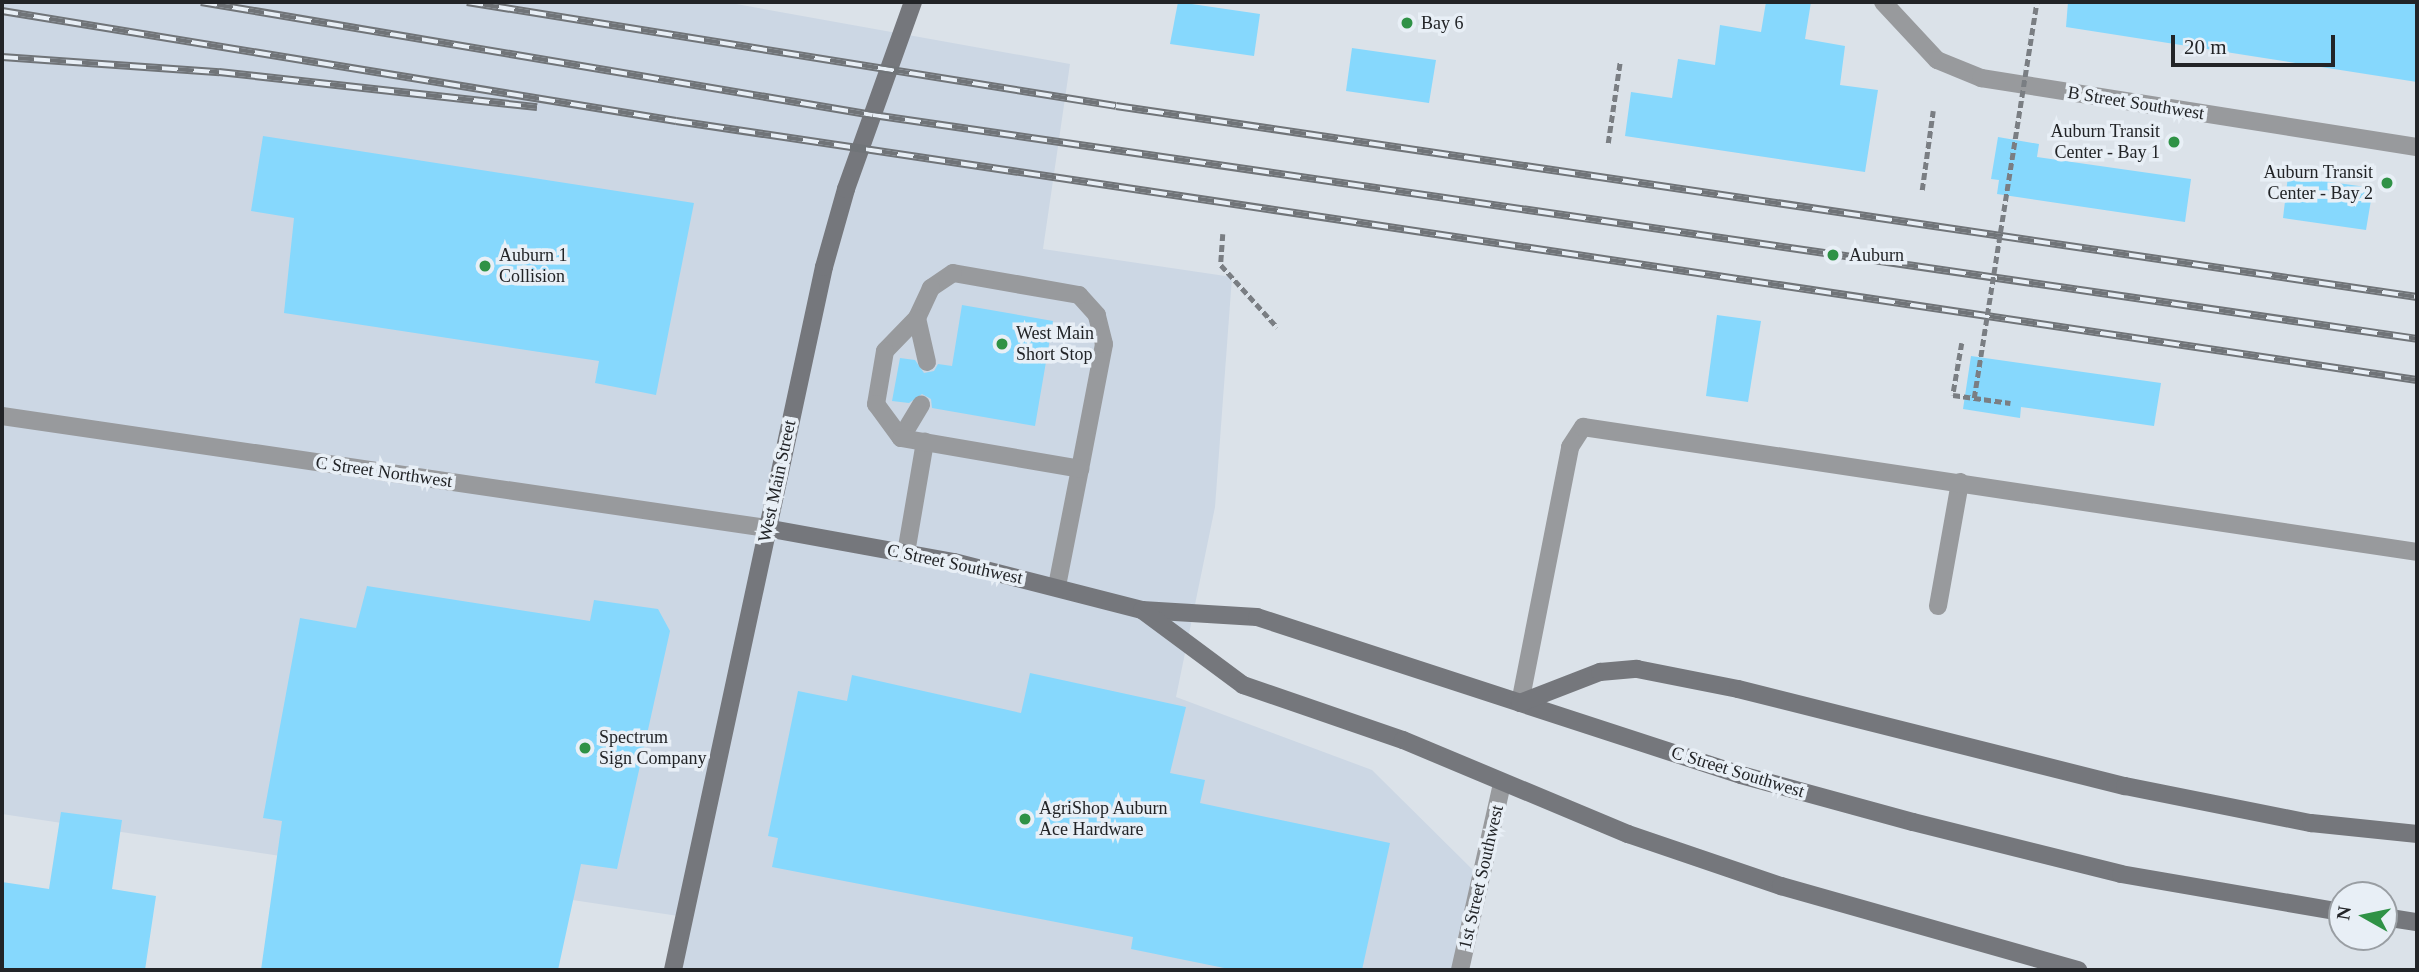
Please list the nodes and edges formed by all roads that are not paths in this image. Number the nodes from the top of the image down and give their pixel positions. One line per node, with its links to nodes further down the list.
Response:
1 (913, 2): 12 (main road, West Main Street)
2 (1883, 2): 3 (street, B Street Southwest)
3 (2417, 147)
4 (917, 317): 5 (street); 8 (street); 10 (street)
5 (927, 362)
6 (921, 405): 8 (street)
7 (2, 416): 12 (street, C Street Northwest)
8 (901, 438): 9 (street)
9 (925, 442): 10 (street); 14 (street)
10 (1080, 469): 15 (street)
11 (1960, 482): 13 (street); 16 (street); 18 (street)
12 (766, 528): 14 (main road, C Street Southwest); 24 (main road, West Main Street)
13 (2417, 552)
14 (906, 553): 15 (main road, C Street Southwest)
15 (1057, 586): 17 (main road, C Street Southwest)
16 (1938, 606)
17 (1142, 610): 18 (main road, C Street Southwest); 19 (main road, C Street Southwest)
18 (1520, 703): 20 (main road); 21 (main road, C Street Southwest)
19 (1502, 783): 25 (street, 1st Street Southwest); 26 (main road, C Street Southwest)
20 (2417, 834)
21 (2328, 910)
22 (2398, 919): 23 (main road)
23 (2417, 922)
24 (673, 970)
25 (1462, 970)
26 (2078, 970)

